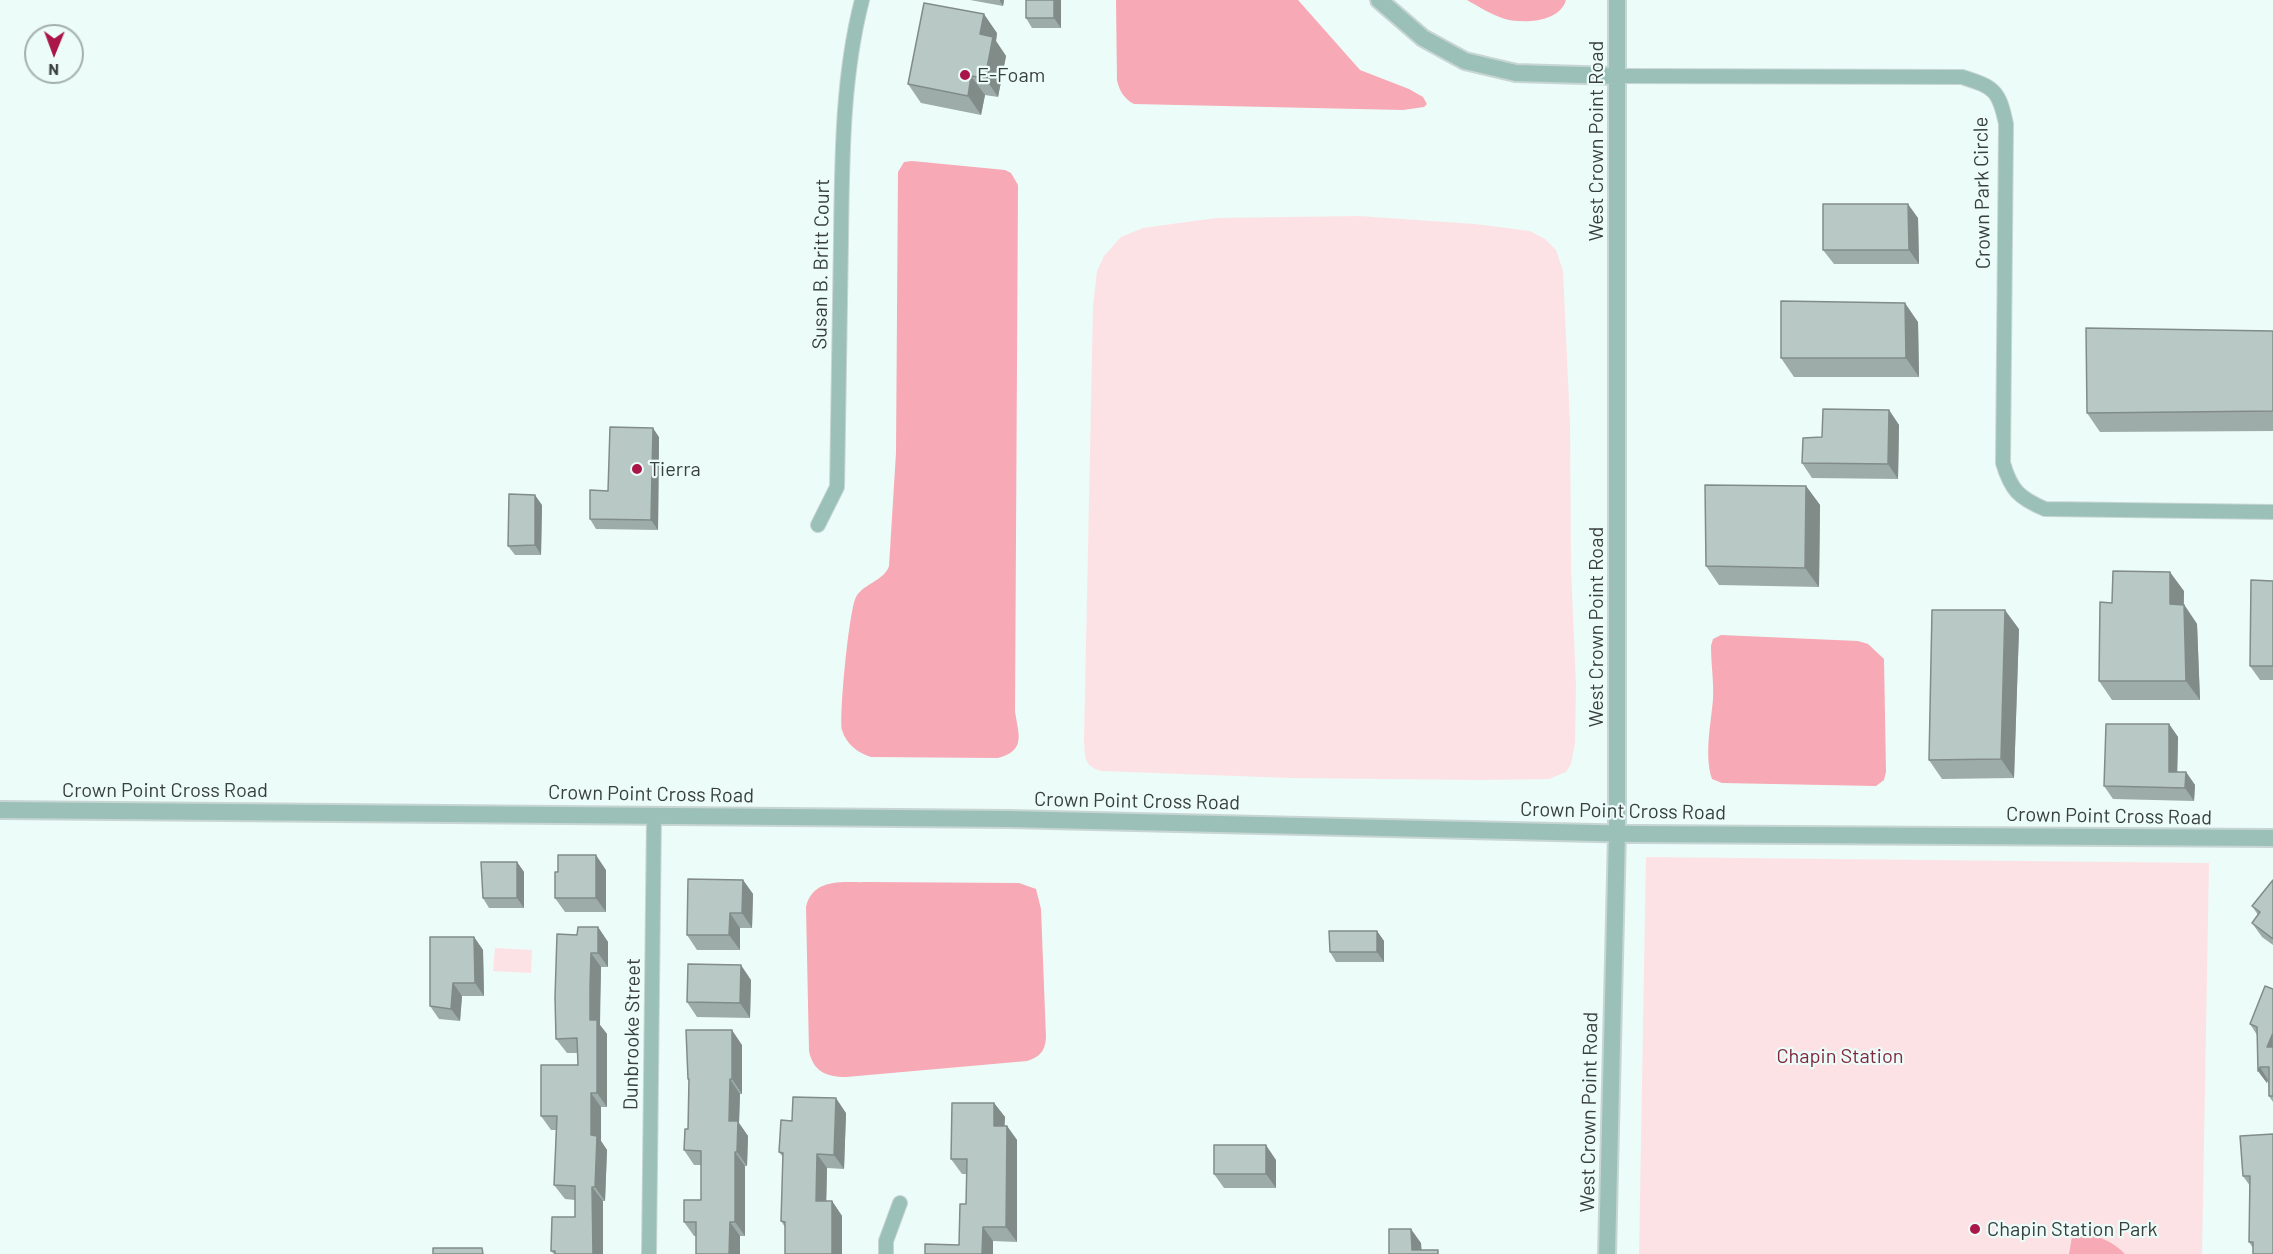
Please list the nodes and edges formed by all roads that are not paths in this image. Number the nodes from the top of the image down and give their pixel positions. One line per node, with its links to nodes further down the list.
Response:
1 (862, 0): 6 (street, Susan B. Britt Court)
2 (1379, 0): 4 (street, Crown Park Circle)
3 (1617, 0): 4 (street, West Crown Point Road)
4 (1617, 76): 5 (street, Crown Park Circle); 9 (street, West Crown Point Road)
5 (2273, 512)
6 (818, 525)
7 (0, 810): 8 (street, Crown Point Cross Road)
8 (654, 815): 9 (street, Crown Point Cross Road); 12 (street, Dunbrooke Street)
9 (1617, 833): 10 (street, Crown Point Cross Road); 14 (street, West Crown Point Road)
10 (2273, 838)
11 (900, 1203): 13 (street)
12 (648, 1254)
13 (886, 1254)
14 (1607, 1254)

